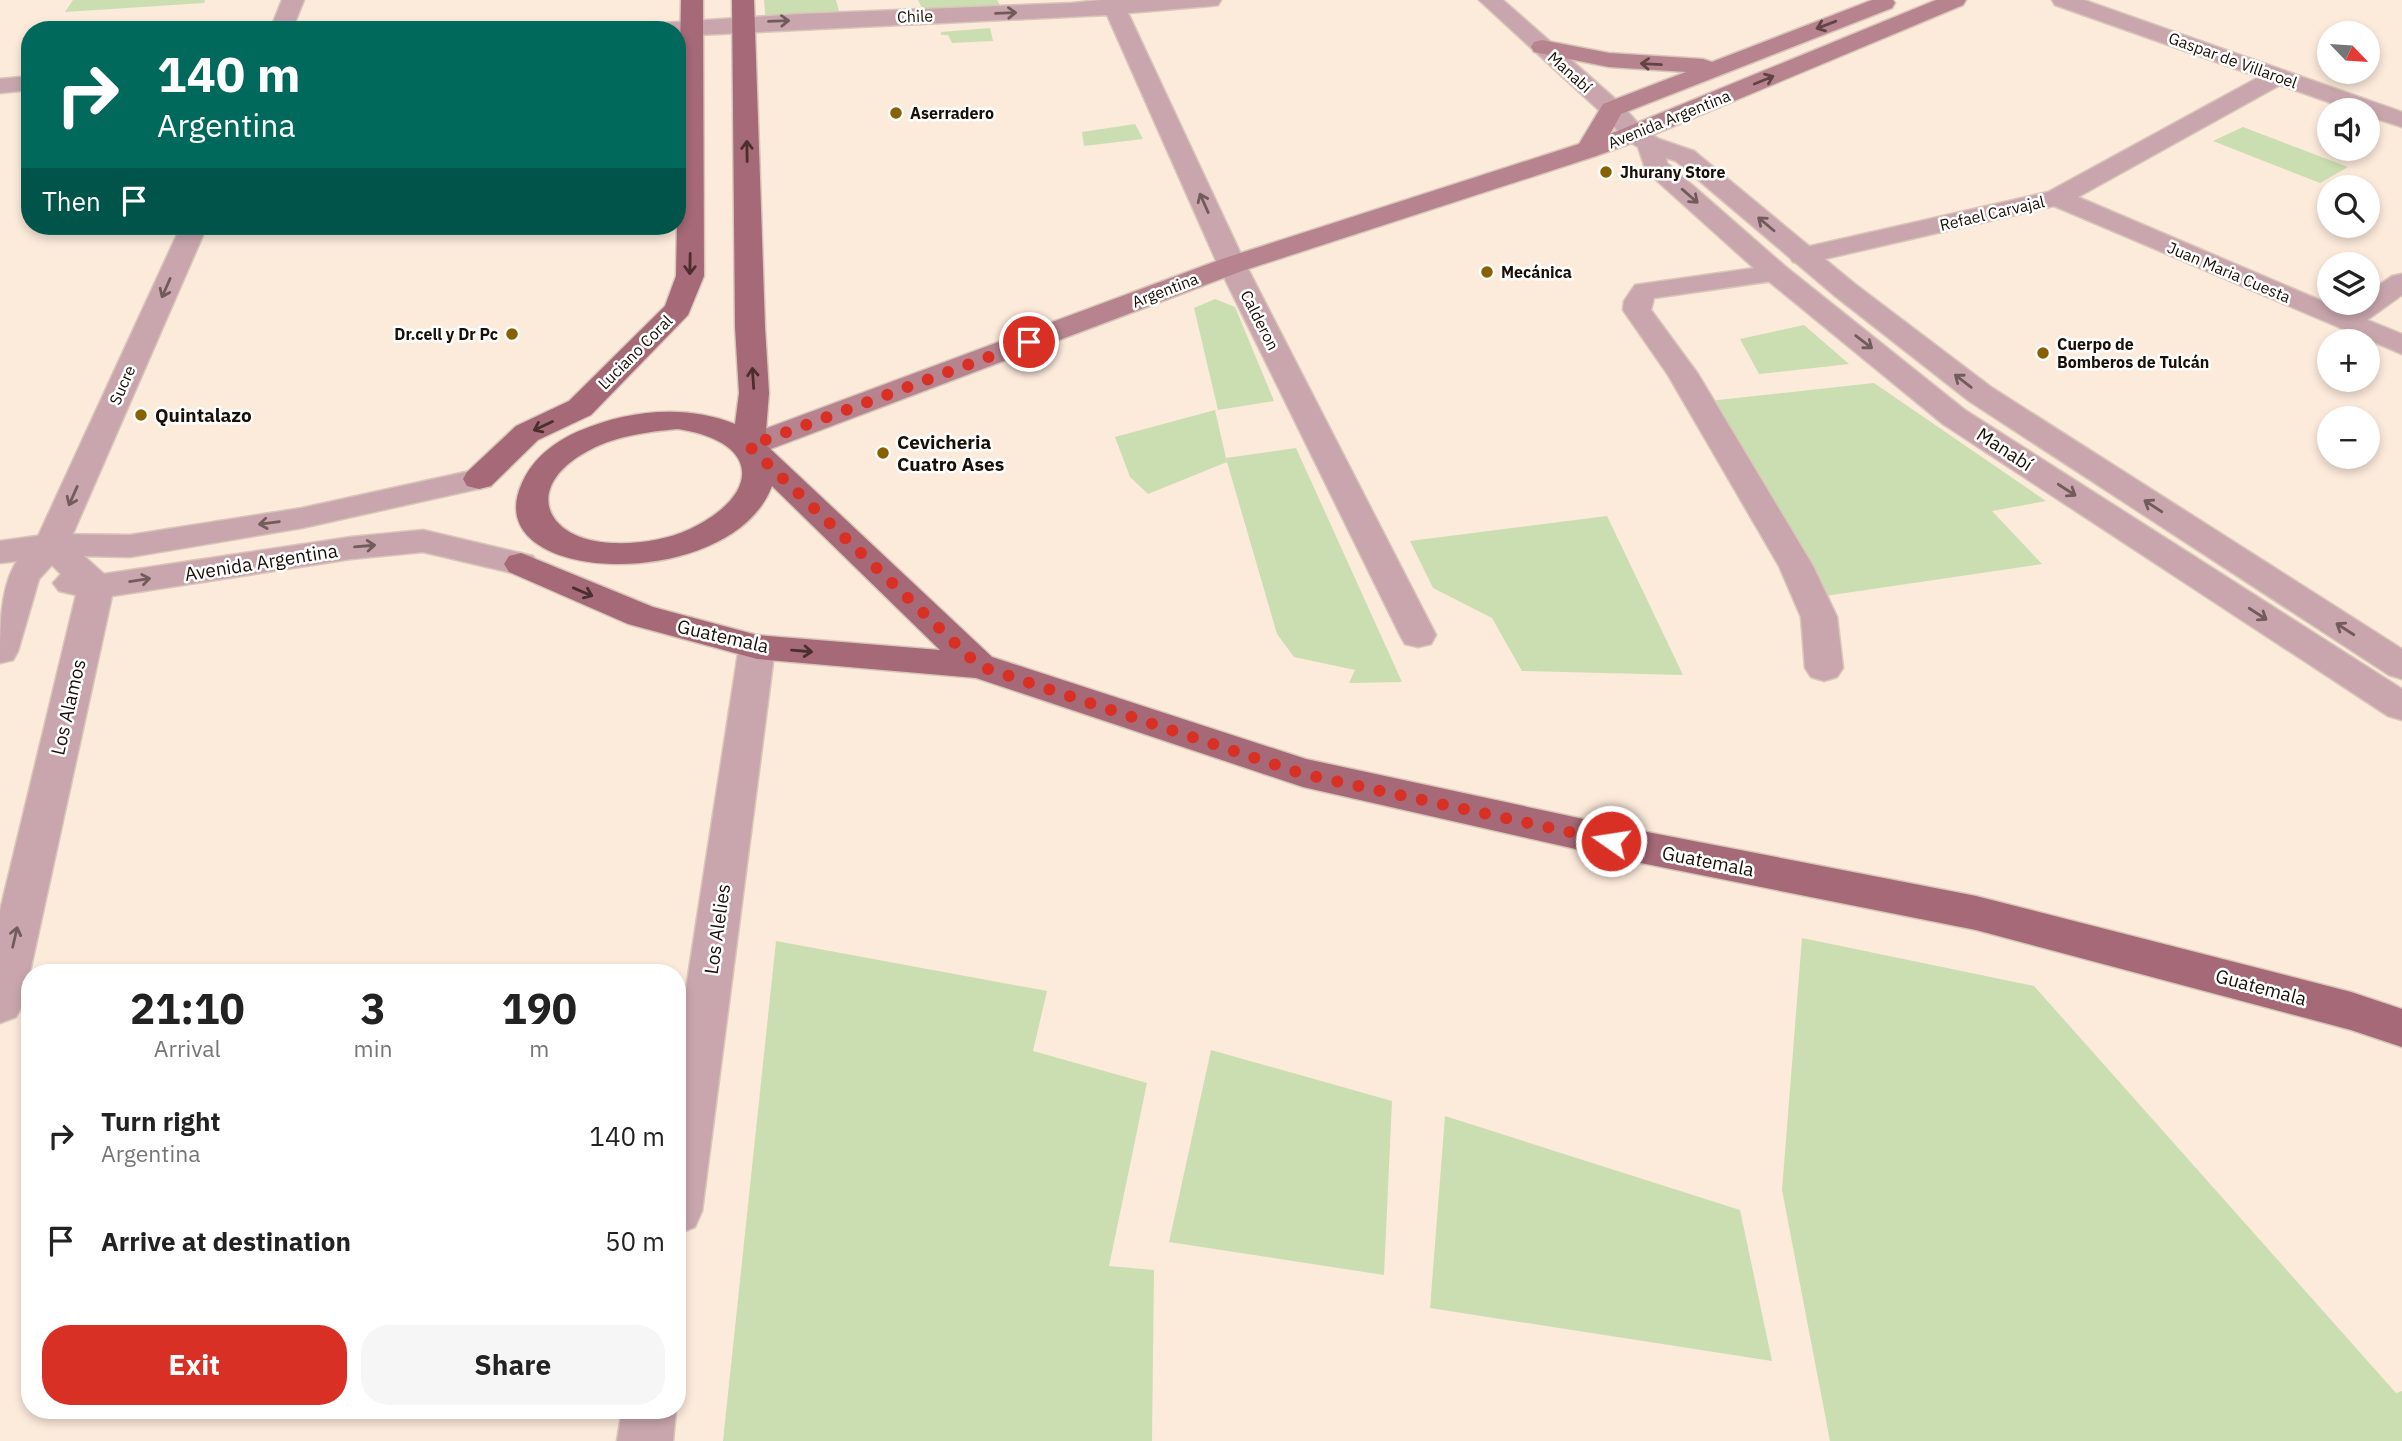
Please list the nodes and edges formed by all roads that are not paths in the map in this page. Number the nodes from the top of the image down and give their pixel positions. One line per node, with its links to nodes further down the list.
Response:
1 (293, 0): 10 (street)
2 (1210, 0): 7 (street, Chile)
3 (1490, 0): 11 (street, Manabí)
4 (1890, 0): 12 (main road, Avenida Argentina, one-way to 12)
5 (1955, 0): 18 (main road, Avenida Argentina, one-way to 5)
6 (2063, 0): 13 (street, Gaspar de Villaroel)
7 (1113, 5): 8 (street, Chile, one-way to 7); 23 (street, Calderon, one-way to 7)
8 (744, 11): 9 (street, Chile); 28 (main road, one-way to 8)
9 (692, 14): 29 (main road, Luciano Coral, one-way to 29)
10 (285, 21)
11 (1542, 47): 12 (main road, one-way to 11); 16 (street, Manabí)
12 (1719, 67): 16 (main road, Avenida Argentina)
13 (2278, 76): 17 (street, Gaspar de Villaroel); 20 (street, Refael Carvajal)
14 (21, 84): 15 (street)
15 (0, 86)
16 (1612, 109): 18 (street, Manabí); 19 (main road, Avenida Argentina)
17 (2402, 120)
18 (1642, 139): 19 (main road, Avenida Argentina); 22 (street, Manabí, one-way to 18); 24 (street, Manabí, one-way to 24)
19 (1587, 151): 23 (main road, Argentina)
20 (2057, 198): 22 (street, Refael Carvajal); 26 (street, Juan Maria Cuesta)
21 (190, 235): 30 (street, Sucre, one-way to 30)
22 (1803, 256): 38 (street, Manabí, one-way to 22)
23 (1232, 265): 28 (main road, Argentina); 34 (street, Calderon)
24 (1776, 273): 39 (street); 40 (street, Manabí, one-way to 40)
25 (2402, 282): 26 (street)
26 (2346, 321): 27 (street, Juan Maria Cuesta)
27 (2402, 345)
28 (749, 446): 28 (main road); 37 (main road, Guatemala)
29 (479, 479): 30 (street, Avenida Argentina, one-way to 30)
30 (51, 545): 32 (street); 33 (street)
31 (521, 564): 33 (street, Avenida Argentina, one-way to 31); 35 (main road, Guatemala, one-way to 35)
32 (7, 569): 33 (street, Avenida Argentina); 36 (street)
33 (96, 587): 41 (street, Los Alamos, one-way to 33)
34 (1418, 635)
35 (757, 647): 37 (main road, Guatemala, one-way to 37); 43 (street, Los Alelies)
36 (0, 651)
37 (979, 666): 42 (main road, Guatemala)
38 (2402, 666)
39 (1824, 668)
40 (2402, 707)
41 (0, 1004)
42 (2402, 1028)
43 (686, 1148)
44 (648, 1419): 45 (street)
45 (645, 1441)

